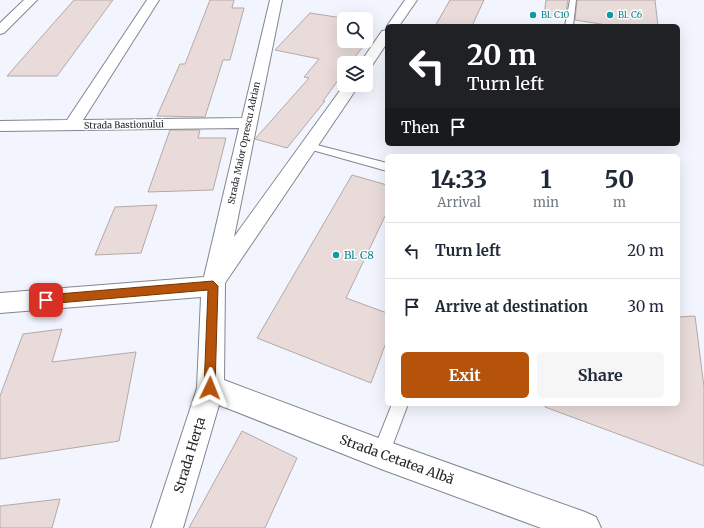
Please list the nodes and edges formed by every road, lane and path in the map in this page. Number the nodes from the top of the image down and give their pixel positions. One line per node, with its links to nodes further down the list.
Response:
1 (31, 0): 8 (street)
2 (153, 0): 13 (street)
3 (276, 0): 12 (street, Strada Maior Oprescu Adrian)
4 (411, 0): 6 (street)
5 (573, 0): 7 (lane)
6 (394, 24)
7 (569, 24)
8 (0, 30)
9 (385, 37): 10 (street)
10 (372, 56)
11 (347, 92): 15 (street)
12 (249, 123): 13 (street, Strada Bastionului); 17 (street, Strada Maior Oprescu Adrian)
13 (72, 125): 14 (street, Strada Bastionului)
14 (0, 126)
15 (309, 146): 16 (lane); 17 (street)
16 (385, 166)
17 (213, 286): 18 (street); 19 (street, Strada Herța)
18 (0, 303)
19 (210, 388): 21 (street, Strada Cetatea Albă); 22 (street, Strada Herța)
20 (399, 406): 21 (lane)
21 (381, 454): 23 (street, Strada Cetatea Albă)
22 (167, 528)
23 (585, 528)

